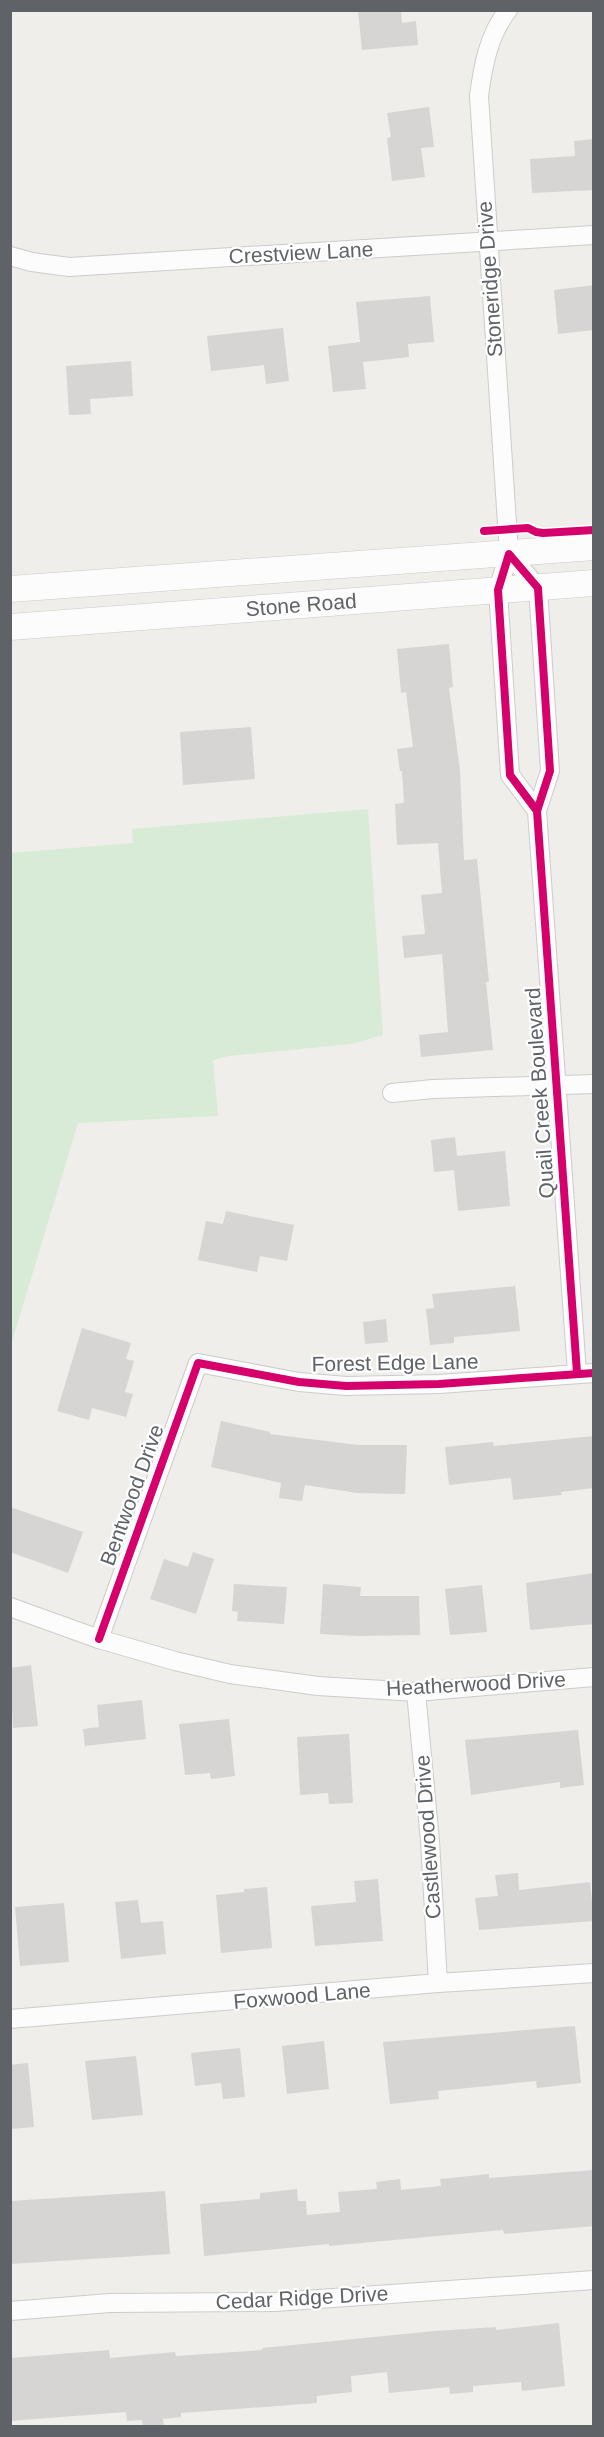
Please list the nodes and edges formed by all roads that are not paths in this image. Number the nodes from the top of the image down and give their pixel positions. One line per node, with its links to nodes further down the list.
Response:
1 (508, 10): 3 (street, Stoneridge Drive)
2 (594, 235): 3 (street, Crestview Lane)
3 (488, 242): 4 (street, Crestview Lane); 6 (street, Stoneridge Drive)
4 (10, 256)
5 (594, 548): 6 (main road, Stone Road)
6 (509, 554): 7 (main road, Stone Road); 9 (street); 11 (street)
7 (118, 581): 10 (main road, Stone Road); 12 (main road)
8 (594, 583): 9 (main road, Stone Road)
9 (538, 588): 11 (main road, Stone Road); 14 (street, Quail Creek Boulevard)
10 (10, 589)
11 (498, 590): 12 (main road, Stone Road); 14 (street)
12 (121, 619): 13 (main road, Stone Road)
13 (10, 627)
14 (537, 812): 16 (street, Quail Creek Boulevard)
15 (594, 1084): 16 (street)
16 (558, 1086): 17 (street); 19 (street, Quail Creek Boulevard)
17 (392, 1093)
18 (198, 1363): 19 (street, Forest Edge Lane); 21 (street, Bentwood Drive)
19 (585, 1373)
20 (10, 1607): 21 (street, Heatherwood Drive)
21 (99, 1640): 23 (street, Heatherwood Drive)
22 (594, 1677): 23 (street, Heatherwood Drive)
23 (416, 1692): 25 (street, Castlewood Drive)
24 (594, 1973): 25 (street, Foxwood Lane)
25 (438, 1983): 26 (street, Foxwood Lane)
26 (10, 2019)
27 (593, 2281): 28 (street, Cedar Ridge Drive)
28 (10, 2311)

